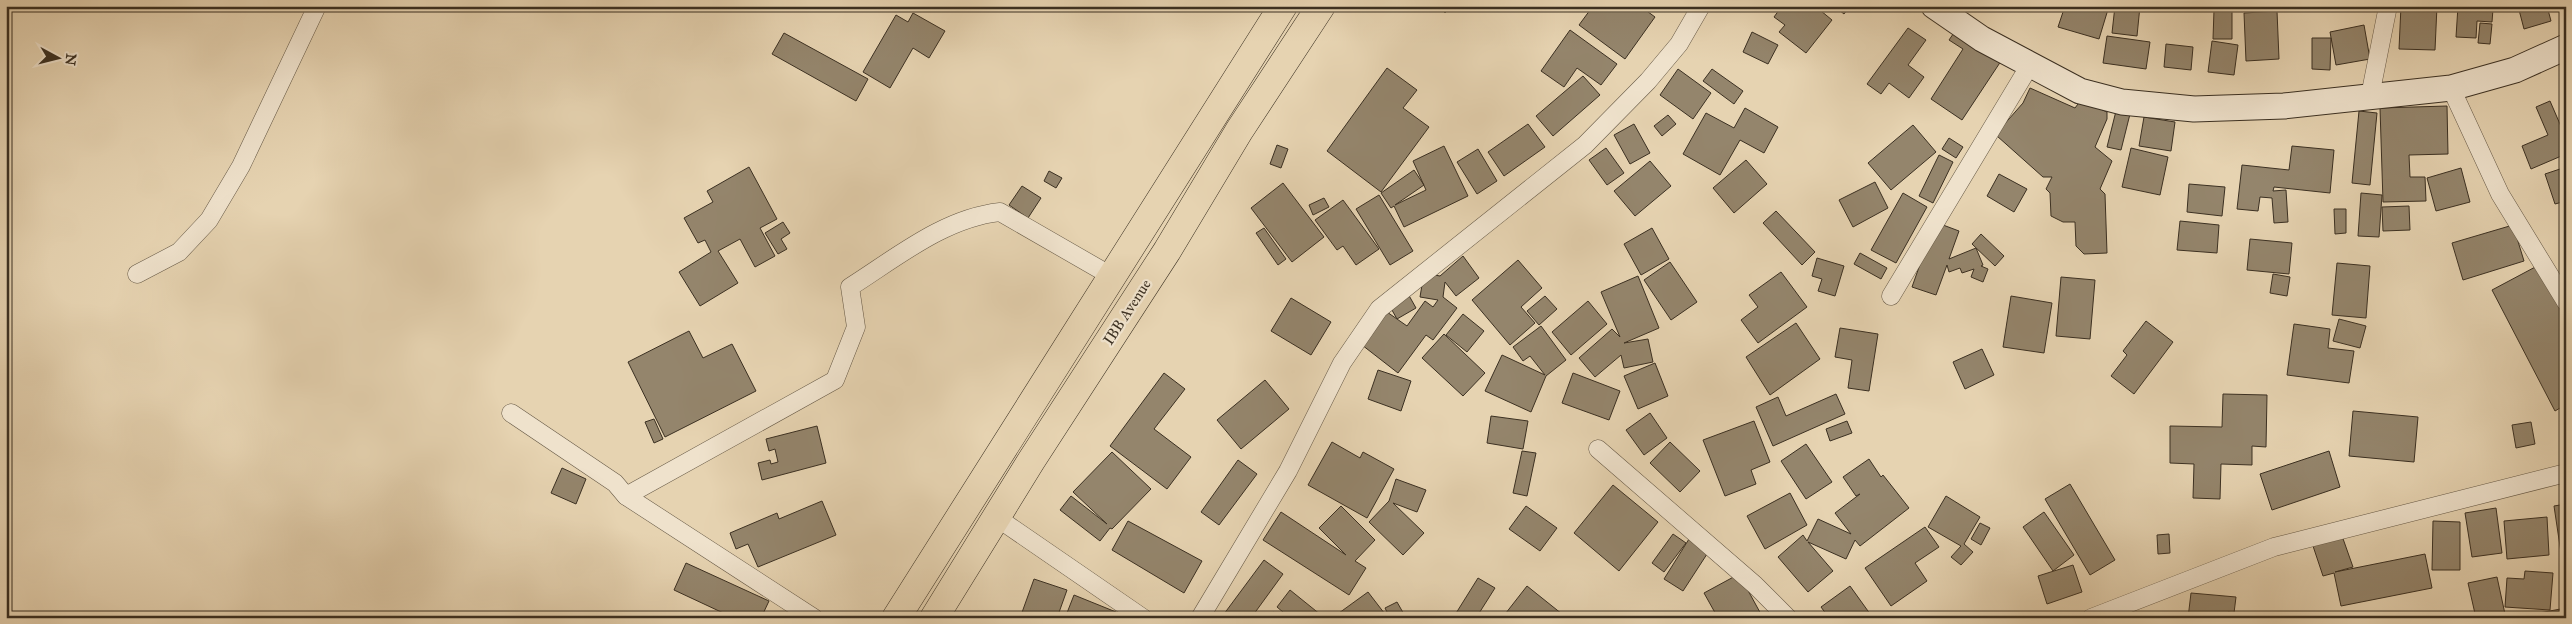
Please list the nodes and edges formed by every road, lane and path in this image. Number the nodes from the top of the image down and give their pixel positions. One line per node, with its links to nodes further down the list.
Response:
1 (317, 6): 11 (street)
2 (1283, 6): 12 (main road)
3 (1321, 6): 19 (main road, IBB Avenue)
4 (1701, 6): 24 (street)
5 (1934, 6): 8 (street)
6 (2388, 6): 10 (street)
7 (2566, 47): 9 (street)
8 (2030, 65): 10 (street); 13 (street)
9 (2451, 88): 10 (street); 14 (street)
10 (2370, 96)
11 (138, 274)
12 (1113, 277): 18 (street); 21 (main road)
13 (1892, 296)
14 (2566, 302)
15 (511, 414): 18 (street)
16 (1598, 449): 25 (street)
17 (2566, 473): 26 (street)
18 (626, 496): 20 (street)
19 (996, 518): 22 (main road, IBB Avenue); 23 (street)
20 (814, 618)
21 (896, 618)
22 (934, 618)
23 (1143, 618)
24 (1200, 618)
25 (1788, 618)
26 (2091, 618)

